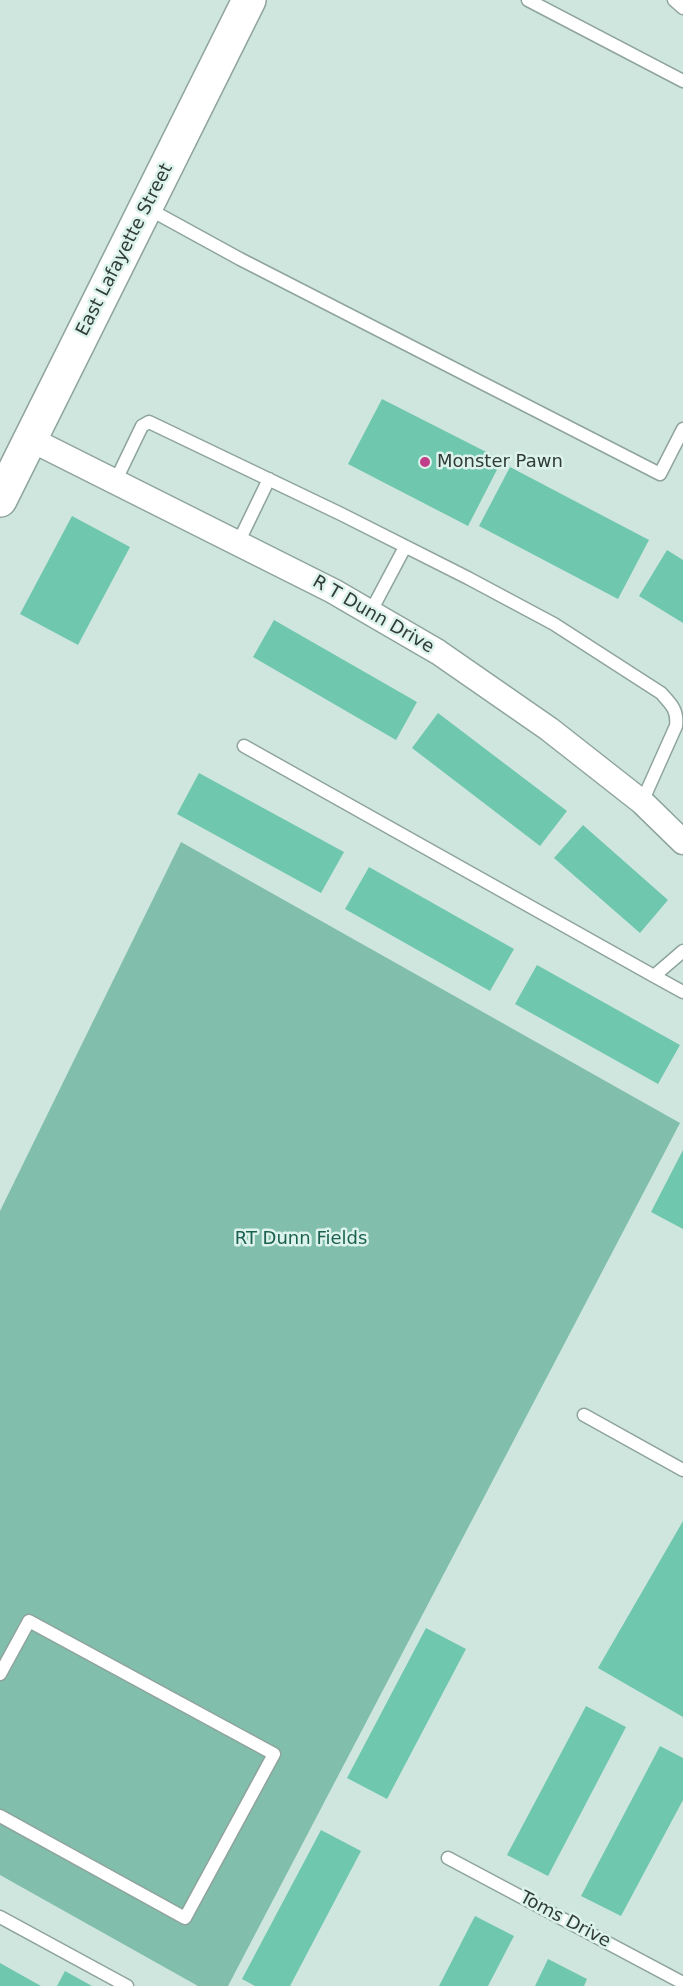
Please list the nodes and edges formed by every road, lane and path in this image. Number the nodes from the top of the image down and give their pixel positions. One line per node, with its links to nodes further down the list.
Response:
1 (249, 0): 6 (street, East Lafayette Street)
2 (528, 0): 5 (lane)
3 (674, 0): 4 (lane)
4 (683, 8)
5 (683, 81)
6 (146, 208): 7 (lane); 8 (street, East Lafayette Street)
7 (683, 429)
8 (30, 439): 10 (street, R T Dunn Drive); 11 (street, East Lafayette Street)
9 (269, 479): 10 (lane); 12 (lane); 13 (lane)
10 (115, 482): 12 (street, R T Dunn Drive)
11 (1, 494)
12 (238, 543): 14 (street, R T Dunn Drive)
13 (405, 547): 14 (lane); 16 (lane)
14 (370, 613): 16 (street, R T Dunn Drive)
15 (244, 746): 19 (lane)
16 (642, 802): 17 (street, R T Dunn Drive)
17 (683, 842)
18 (683, 951): 19 (lane)
19 (654, 976): 20 (lane)
20 (683, 992)
21 (584, 1415): 22 (lane)
22 (683, 1470)
23 (0, 1674): 24 (lane)
24 (0, 1816)
25 (448, 1858): 27 (lane, Toms Drive)
26 (0, 1917): 28 (lane)
27 (683, 1983)
28 (128, 1986)

